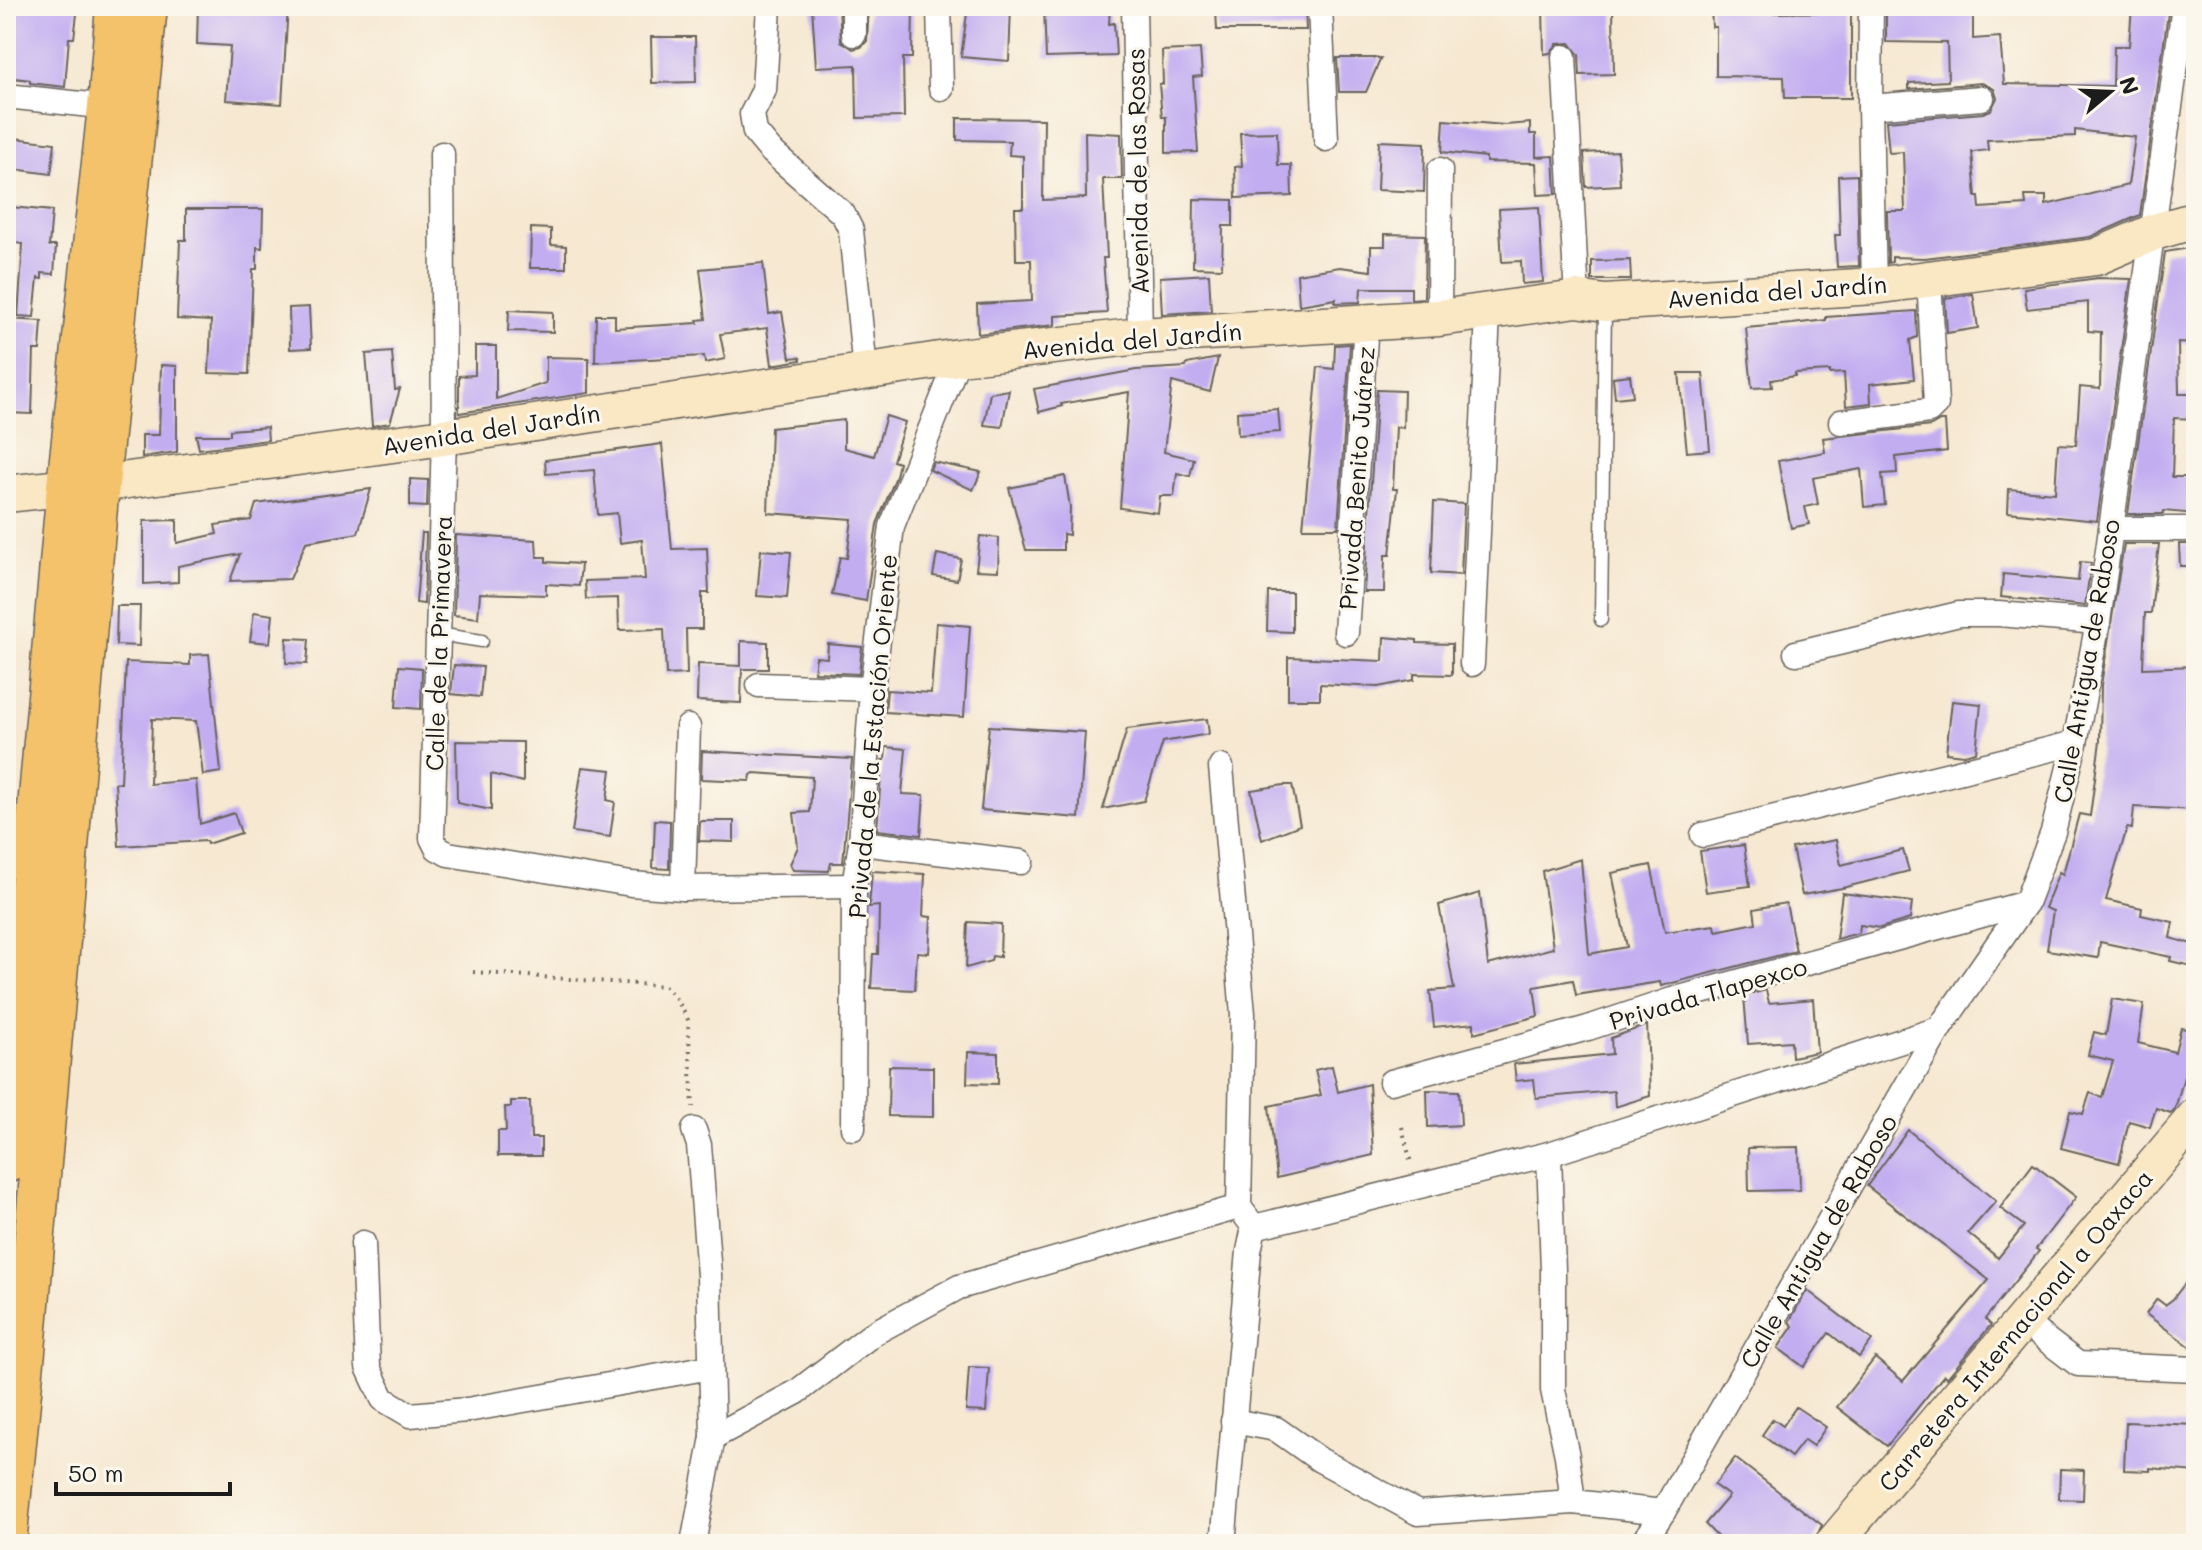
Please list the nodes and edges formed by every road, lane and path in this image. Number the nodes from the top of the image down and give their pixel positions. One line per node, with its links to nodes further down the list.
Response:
1 (116, 6): 16 (main road)
2 (147, 6): 16 (main road)
3 (769, 6): 30 (street)
4 (854, 6): 10 (street)
5 (939, 6): 12 (street)
6 (1134, 6): 28 (street, Avenida de las Rosas)
7 (1320, 6): 17 (street)
8 (1871, 6): 15 (street)
9 (2184, 6): 21 (street, Calle Antigua de Raboso)
10 (854, 34)
11 (1564, 57): 24 (street)
12 (941, 88)
13 (6, 96): 16 (street)
14 (1982, 98): 15 (street)
15 (1870, 107): 23 (street)
16 (122, 109): 33 (main road)
17 (1326, 139)
18 (442, 154): 32 (street, Calle de la Primavera)
19 (1440, 170): 26 (street)
20 (2196, 220): 21 (main road, Avenida del Jardín)
21 (2154, 232): 22 (main road, Avenida del Jardín); 35 (street, Calle Antigua de Raboso)
22 (1929, 279): 23 (main road, Avenida del Jardín); 31 (street)
23 (1874, 286): 24 (main road, Avenida del Jardín)
24 (1591, 301): 25 (main road, Avenida del Jardín); 37 (lane)
25 (1488, 313): 26 (main road, Avenida del Jardín); 43 (street)
26 (1439, 318): 27 (main road, Avenida del Jardín)
27 (1366, 322): 28 (main road, Avenida del Jardín); 39 (street, Privada Benito Juárez)
28 (1140, 336): 29 (main road, Avenida del Jardín)
29 (959, 357): 30 (main road, Avenida del Jardín); 45 (street, Privada de la Estación Oriente)
30 (865, 371): 32 (main road, Avenida del Jardín)
31 (1841, 422)
32 (444, 437): 33 (main road, Avenida del Jardín); 40 (street, Calle de la Primavera)
33 (83, 485): 34 (main road, Avenida del Jardín); 64 (main road); 70 (main road)
34 (6, 494)
35 (2111, 529): 36 (street); 38 (street, Calle Antigua de Raboso)
36 (2196, 529)
37 (1601, 620)
38 (2098, 622): 42 (street); 47 (street, Calle Antigua de Raboso)
39 (1346, 633)
40 (438, 634): 41 (lane); 53 (street, Calle de la Primavera)
41 (482, 641)
42 (1796, 653)
43 (1472, 664)
44 (759, 685): 45 (street)
45 (872, 689): 50 (street, Privada de la Estación Oriente)
46 (688, 727): 53 (street)
47 (2075, 743): 49 (street); 54 (street, Calle Antigua de Raboso)
48 (1221, 767): 66 (street)
49 (1703, 835)
50 (861, 843): 51 (street); 52 (street, Privada de la Estación Oriente)
51 (1021, 862)
52 (854, 886): 53 (street); 60 (street, Privada de la Estación Oriente)
53 (683, 888)
54 (2026, 903): 56 (street, Calle Antigua de Raboso); 57 (street, Privada Tlapexco)
55 (473, 972): 61 (path)
56 (1939, 1029): 63 (street); 77 (street, Calle Antigua de Raboso)
57 (1391, 1082)
58 (2196, 1116): 68 (main road, Carretera Internacional a Oaxaca)
59 (1402, 1127): 65 (path)
60 (853, 1128)
61 (694, 1130): 71 (street)
62 (2196, 1152): 68 (main road, Carretera Internacional a Oaxaca)
63 (1549, 1154): 65 (street); 76 (street)
64 (6, 1163)
65 (1417, 1185): 66 (street)
66 (1246, 1217): 73 (street); 74 (street)
67 (363, 1243): 71 (street)
68 (2082, 1268): 69 (main road, Carretera Internacional a Oaxaca)
69 (2031, 1327): 72 (street); 82 (main road, Carretera Internacional a Oaxaca); 83 (main road, Carretera Internacional a Oaxaca)
70 (16, 1349): 75 (main road)
71 (711, 1367): 74 (street)
72 (2196, 1369)
73 (1233, 1421): 76 (street); 80 (street)
74 (713, 1437): 79 (street)
75 (10, 1463): 78 (main road)
76 (1573, 1502): 77 (street)
77 (1663, 1512): 81 (street, Calle Antigua de Raboso)
78 (6, 1544)
79 (693, 1544)
80 (1223, 1544)
81 (1642, 1544)
82 (1833, 1544)
83 (1860, 1544)

